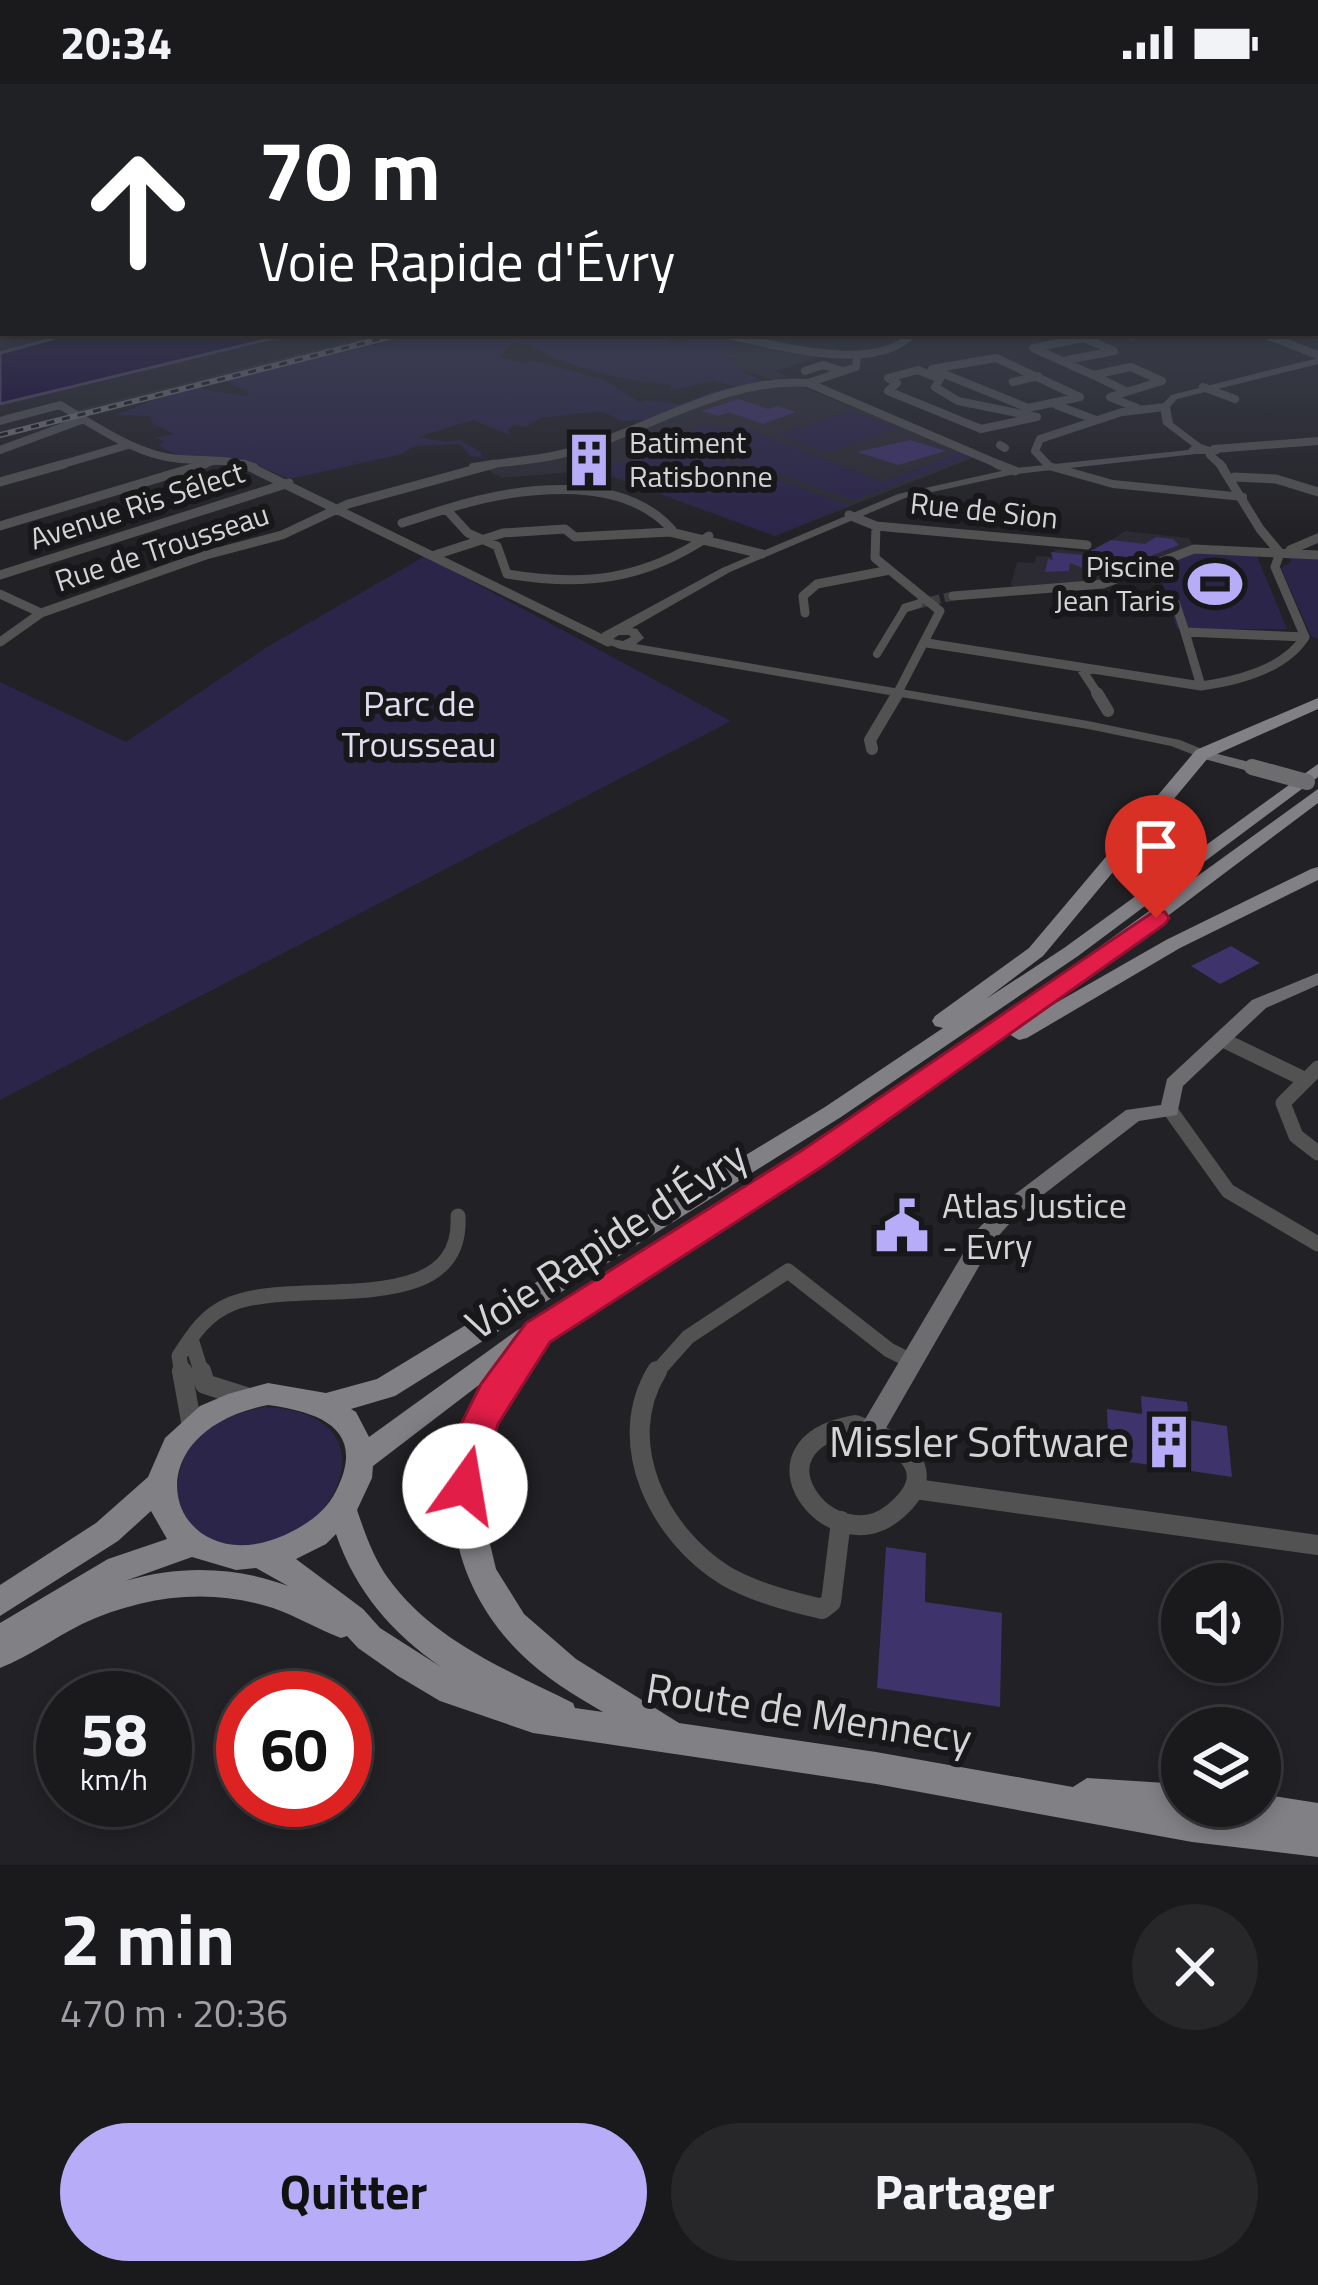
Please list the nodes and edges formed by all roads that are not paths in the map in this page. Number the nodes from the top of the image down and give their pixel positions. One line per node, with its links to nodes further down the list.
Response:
1 (840, 370): 10 (street)
2 (918, 370): 17 (street)
3 (918, 370): 20 (street)
4 (935, 370): 19 (street)
5 (1024, 370): 12 (street)
6 (1084, 370): 11 (street)
7 (1114, 370): 11 (street)
8 (1138, 370): 16 (street)
9 (1270, 370): 15 (street)
10 (843, 371): 14 (street)
11 (1093, 374): 16 (street)
12 (1038, 376): 13 (street); 19 (street)
13 (1013, 382)
14 (808, 383): 23 (street); 40 (street, Rue de Trousseau)
15 (1203, 387): 18 (street); 21 (street)
16 (1126, 391): 22 (street)
17 (952, 400): 20 (street); 20 (street)
18 (1235, 400)
19 (1056, 404): 25 (street)
20 (927, 407): 23 (street)
21 (1165, 407): 22 (street); 29 (street)
22 (1137, 408): 25 (street)
23 (893, 417): 34 (street)
24 (84, 419): 26 (street); 28 (street); 30 (street)
25 (1096, 420): 33 (street)
26 (0, 421)
27 (1318, 441): 31 (street)
28 (132, 444): 32 (street); 36 (street)
29 (1196, 449): 31 (street); 33 (street)
30 (0, 450)
31 (1212, 452): 35 (street)
32 (221, 459): 37 (street); 44 (street)
33 (1049, 466): 34 (street); 39 (street)
34 (1015, 471): 42 (street)
35 (1234, 477): 38 (street); 39 (street)
36 (0, 482)
37 (289, 483): 40 (street); 56 (street, Avenue Ris Sélect)
38 (1318, 492)
39 (1243, 497): 51 (street)
40 (343, 507): 53 (street); 63 (street, Rue de Trousseau)
41 (446, 509): 43 (street); 46 (street); 49 (street)
42 (849, 515): 45 (street, Rue de Sion); 52 (street)
43 (402, 523)
44 (0, 526)
45 (876, 526): 50 (street, Rue de Sion); 55 (street)
46 (673, 530): 47 (street); 49 (street)
47 (709, 536): 49 (street); 52 (street)
48 (1318, 538): 51 (street)
49 (485, 539): 53 (street)
50 (1087, 545)
51 (1283, 553): 54 (street); 58 (street); 67 (street)
52 (762, 554): 64 (street)
53 (435, 555): 66 (street)
54 (1318, 555)
55 (890, 570): 62 (street); 69 (street)
56 (0, 575)
57 (0, 594): 63 (street)
58 (953, 596)
59 (1175, 602): 65 (street)
60 (918, 604): 61 (street)
61 (905, 608): 70 (street)
62 (806, 613)
63 (41, 614): 68 (street, Rue de Trousseau)
64 (638, 630): 66 (street); 71 (street)
65 (1185, 632): 67 (street); 73 (street)
66 (615, 637): 71 (street)
67 (1305, 637): 73 (street)
68 (0, 642)
69 (927, 643): 72 (street); 74 (street)
70 (877, 654)
71 (709, 661): 74 (street)
72 (1080, 667): 73 (street); 76 (street)
73 (1201, 686)
74 (897, 694): 77 (street); 78 (street)
75 (1318, 703): 78 (main road)
76 (1108, 710)
77 (872, 749)
78 (1202, 754): 80 (main road, bridge); 88 (main road)
79 (1318, 769): 88 (main road)
80 (1318, 785)
81 (1318, 794): 86 (main road)
82 (1318, 872): 86 (main road)
83 (1318, 978): 84 (main road)
84 (1221, 1039): 85 (street); 87 (main road)
85 (1312, 1074): 89 (street)
86 (898, 1100): 92 (main road, Voie Rapide d'Évry)
87 (1170, 1110): 91 (street); 94 (main road)
88 (832, 1112): 96 (main road, Voie Rapide d'Évry)
89 (1318, 1154)
90 (458, 1216): 93 (street)
91 (1318, 1244)
92 (538, 1333): 99 (main road, Voie Rapide d'Évry); 112 (main road)
93 (191, 1339): 95 (street); 97 (street)
94 (913, 1362): 98 (main road); 103 (street)
95 (247, 1397): 96 (main road); 97 (main road)
96 (327, 1404): 99 (main road)
97 (191, 1427): 100 (main road)
98 (873, 1429): 101 (street); 103 (street)
99 (364, 1457): 102 (main road)
100 (160, 1484): 104 (main road); 107 (main road)
101 (915, 1489): 103 (street); 105 (street)
102 (342, 1510): 106 (main road); 111 (main road, Route de Mennecy)
103 (841, 1521)
104 (190, 1545): 106 (main road); 109 (main road)
105 (1318, 1545)
106 (262, 1556): 108 (main road, Route de Mennecy)
107 (0, 1602)
108 (368, 1638): 110 (main road); 111 (main road, Route de Mennecy)
109 (0, 1640)
110 (0, 1652)
111 (577, 1722): 112 (main road, Route de Mennecy)
112 (677, 1736): 113 (main road, Route de Mennecy)
113 (1028, 1793): 114 (main road, Route de Mennecy); 117 (main road, Route de Mennecy)
114 (1161, 1800)
115 (1281, 1814): 116 (main road)
116 (1318, 1820)
117 (1318, 1840)

